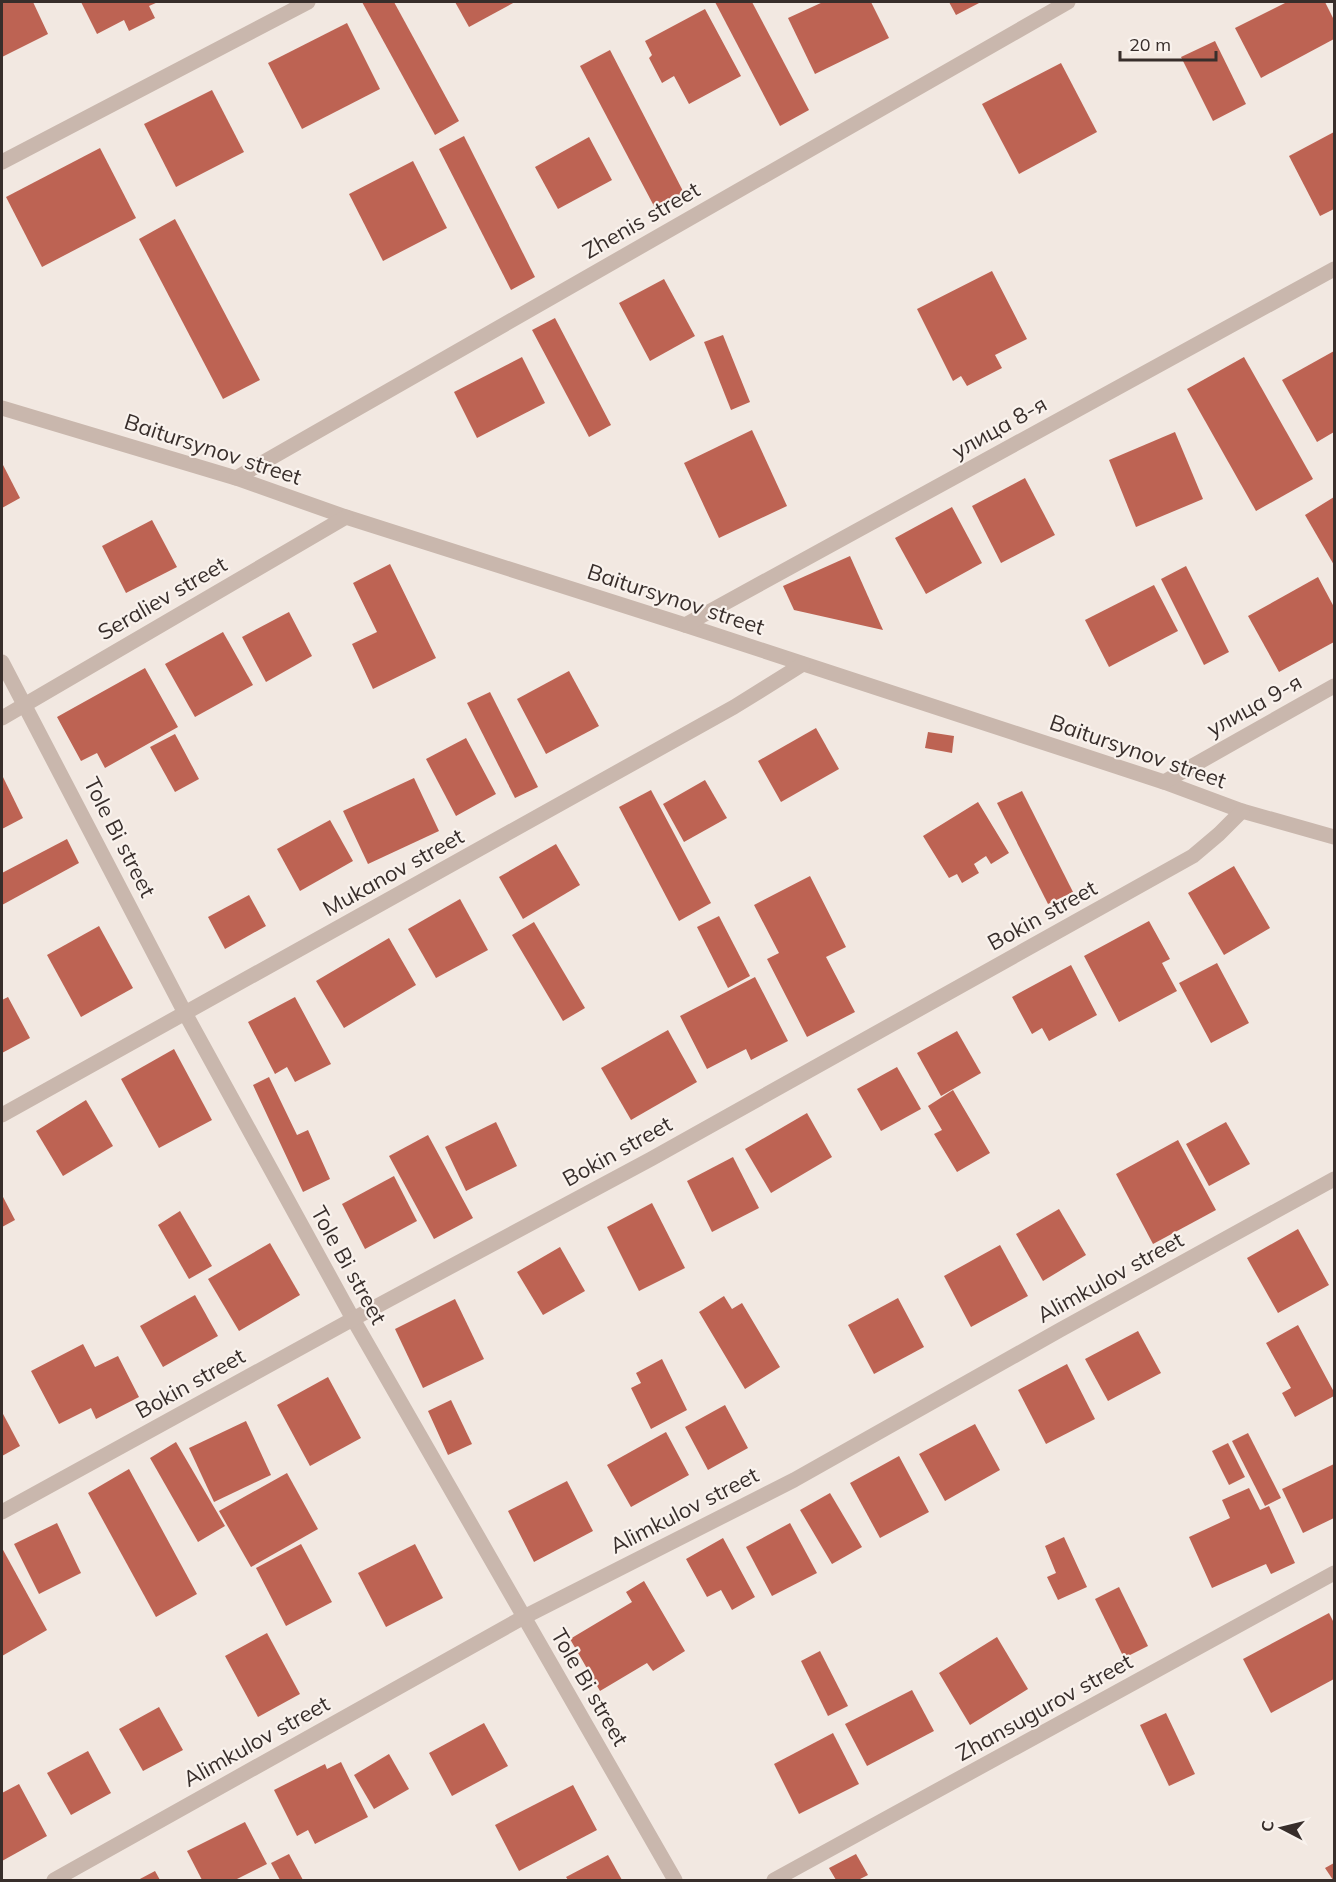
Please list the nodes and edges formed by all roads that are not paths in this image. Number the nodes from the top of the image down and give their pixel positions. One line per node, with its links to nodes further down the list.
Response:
1 (308, 2): 3 (street)
2 (1068, 2): 6 (street, Zhenis street)
3 (2, 162)
4 (1335, 270): 8 (street, улица 8-я)
5 (2, 408): 6 (street, Baitursynov street)
6 (236, 478): 7 (street, Baitursynov street)
7 (346, 517): 8 (street, Baitursynov street); 12 (street, Seraliev street)
8 (685, 625): 10 (street, Baitursynov street)
9 (2, 662): 12 (street, Tole Bi street)
10 (803, 664): 14 (street, Baitursynov street); 17 (street, Mukanov street)
11 (1335, 686): 14 (street, улица 9-я)
12 (25, 705): 13 (street, Seraliev street); 17 (street, Tole Bi street)
13 (2, 718)
14 (1164, 782): 15 (street, Baitursynov street)
15 (1242, 811): 16 (street, Baitursynov street); 20 (street, Bokin street)
16 (1335, 837)
17 (185, 1013): 18 (street, Mukanov street); 20 (street, Tole Bi street)
18 (2, 1115)
19 (1335, 1179): 23 (street, Alimkulov street)
20 (353, 1319): 21 (street, Bokin street); 23 (street, Tole Bi street)
21 (2, 1512)
22 (1335, 1573): 26 (street, Zhansugurov street)
23 (524, 1617): 24 (street, Alimkulov street); 25 (street, Tole Bi street)
24 (54, 1881)
25 (675, 1881)
26 (774, 1881)

